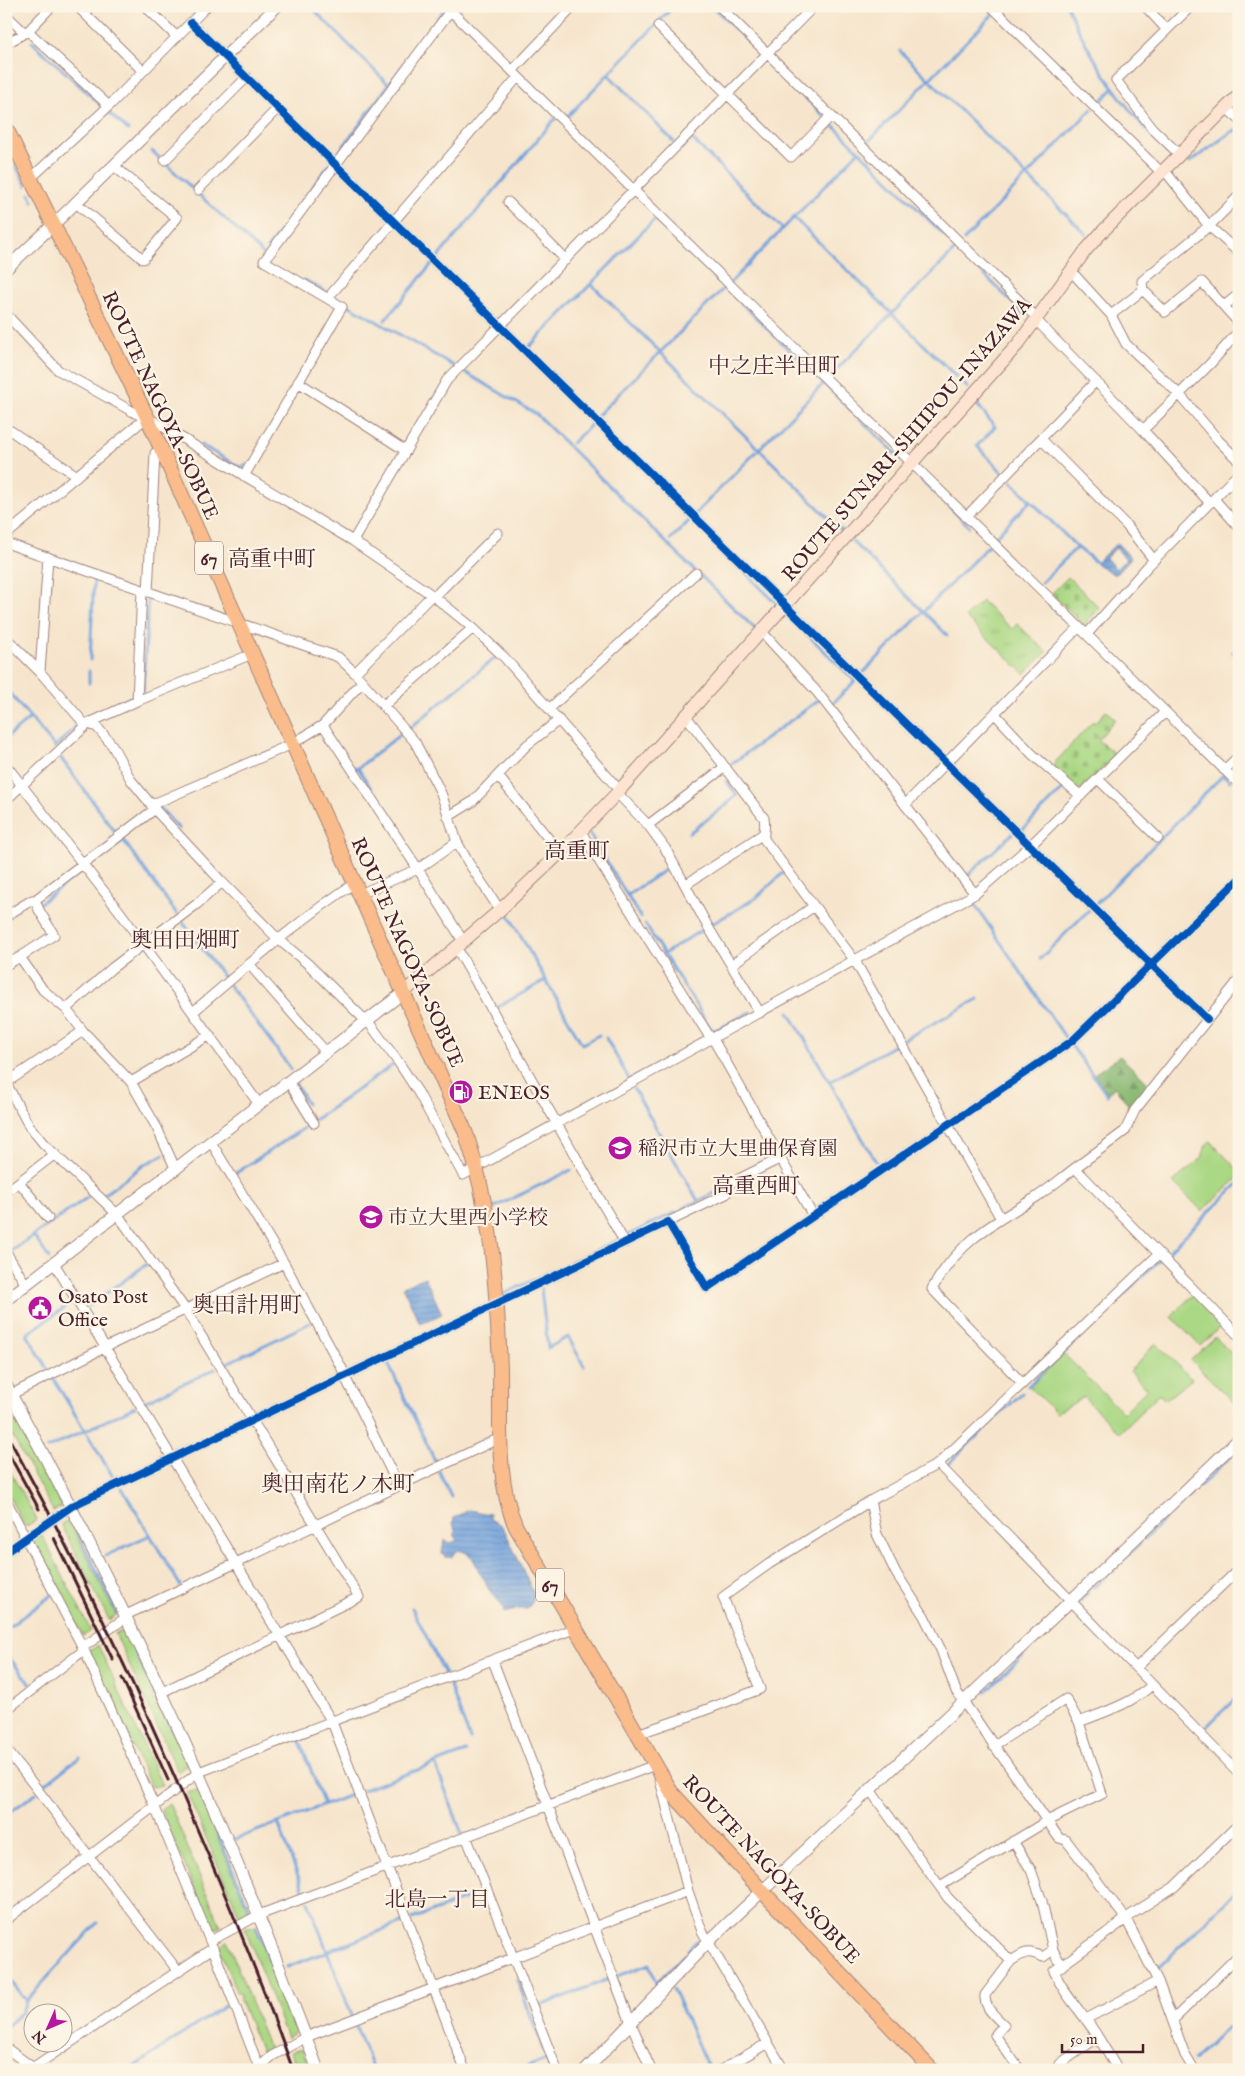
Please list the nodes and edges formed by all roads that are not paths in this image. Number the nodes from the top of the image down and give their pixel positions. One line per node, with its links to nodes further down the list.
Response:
1 (52, 6): 17 (street)
2 (77, 6): 22 (street)
3 (145, 6): 18 (street)
4 (206, 6): 14 (street)
5 (276, 6): 21 (street)
6 (574, 6): 23 (street)
7 (719, 6): 20 (street)
8 (814, 6): 20 (street)
9 (991, 6): 37 (street)
10 (1145, 6): 16 (street)
11 (1191, 6): 16 (street)
12 (450, 8): 23 (street); 35 (street)
13 (6, 15): 17 (street)
14 (191, 23): 18 (street); 21 (street)
15 (658, 26): 25 (street)
16 (1167, 30): 33 (street)
17 (26, 32): 19 (street); 27 (street)
18 (177, 37): 22 (street)
19 (6, 44)
20 (767, 54): 25 (street); 30 (street)
21 (226, 56): 24 (street); 36 (street)
22 (144, 71): 27 (street)
23 (515, 74): 40 (street); 44 (street)
24 (247, 78): 28 (street); 34 (street)
25 (727, 95): 30 (street); 40 (street)
26 (1239, 95): 29 (main road, ROUTE SUNARI-SHIIPOU-INAZAWA)
27 (109, 106): 38 (street)
28 (278, 108): 35 (street); 39 (street)
29 (1226, 108): 31 (street); 33 (main road, ROUTE SUNARI-SHIIPOU-INAZAWA)
30 (831, 116): 57 (street)
31 (1239, 119)
32 (6, 128): 38 (main road, ROUTE NAGOYA-SOBUE / 67)
33 (1180, 155): 37 (main road, ROUTE SUNARI-SHIIPOU-INAZAWA)
34 (165, 160)
35 (336, 165): 44 (street); 61 (street)
36 (114, 166): 43 (street); 43 (street)
37 (1163, 172): 46 (street); 50 (main road, ROUTE SUNARI-SHIIPOU-INAZAWA)
38 (31, 178): 45 (main road, ROUTE NAGOYA-SOBUE / 67)
39 (198, 190)
40 (634, 190): 48 (street); 71 (street)
41 (1239, 196): 46 (street)
42 (508, 202): 48 (street)
43 (76, 203): 45 (street)
44 (393, 222): 52 (street); 59 (street)
45 (53, 226): 49 (street); 64 (main road, ROUTE NAGOYA-SOBUE / 67)
46 (1209, 226): 47 (street); 51 (street)
47 (1239, 254)
48 (566, 260): 59 (street)
49 (6, 269)
50 (1071, 271): 56 (street); 57 (main road, ROUTE SUNARI-SHIIPOU-INAZAWA)
51 (1142, 290): 54 (street); 56 (street)
52 (332, 292)
53 (1239, 294): 54 (street)
54 (1224, 306): 58 (street)
55 (6, 314): 64 (street)
56 (1111, 315): 63 (street)
57 (1037, 319): 62 (street); 71 (main road, ROUTE SUNARI-SHIIPOU-INAZAWA)
58 (1239, 323)
59 (500, 326): 69 (street); 87 (street)
60 (1239, 331): 63 (street)
61 (298, 382): 69 (street); 74 (street)
62 (1096, 382): 65 (street); 67 (street)
63 (1180, 394): 65 (street); 70 (street)
64 (147, 417): 68 (main road, ROUTE NAGOYA-SOBUE / 67); 73 (street); 74 (street)
65 (1143, 430): 75 (street)
66 (11, 431): 73 (street)
67 (1041, 439): 76 (street); 83 (street)
68 (162, 450): 85 (street); 88 (main road, ROUTE NAGOYA-SOBUE / 67)
69 (406, 451): 80 (street)
70 (1239, 461)
71 (912, 464): 76 (street); 87 (main road, ROUTE SUNARI-SHIIPOU-INAZAWA)
72 (1239, 473): 75 (street)
73 (77, 476): 79 (street)
74 (244, 476): 80 (street)
75 (1212, 501): 77 (street); 83 (street)
76 (966, 517): 89 (street)
77 (1239, 527)
78 (498, 533): 86 (street)
79 (6, 535)
80 (353, 541): 86 (street)
81 (6, 543): 82 (street)
82 (48, 557): 85 (street); 95 (street)
83 (1154, 560): 92 (street)
84 (696, 573): 100 (street)
85 (145, 591): 88 (street); 98 (street)
86 (433, 596): 90 (street); 96 (street)
87 (784, 607): 91 (main road, ROUTE SUNARI-SHIIPOU-INAZAWA); 109 (street)
88 (237, 622): 94 (main road, ROUTE NAGOYA-SOBUE / 67); 96 (street)
89 (1079, 626): 92 (street); 102 (street)
90 (473, 628): 99 (street); 100 (street)
91 (762, 632): 103 (main road, ROUTE SUNARI-SHIIPOU-INAZAWA); 120 (street)
92 (1087, 634): 101 (street)
93 (6, 638): 95 (street)
94 (252, 654): 98 (street); 107 (main road, ROUTE NAGOYA-SOBUE / 67)
95 (40, 672): 105 (street)
96 (354, 673): 97 (street)
97 (362, 682): 99 (street); 106 (street)
98 (137, 701): 105 (street)
99 (383, 706): 122 (street)
100 (549, 709): 104 (street)
101 (1165, 712): 112 (street); 114 (street)
102 (995, 714): 109 (street); 118 (street)
103 (686, 716): 111 (street); 117 (main road, ROUTE SUNARI-SHIIPOU-INAZAWA)
104 (559, 720): 113 (street); 117 (street)
105 (89, 723): 115 (street); 121 (street)
106 (323, 725): 107 (street); 131 (street)
107 (292, 744): 121 (street); 135 (main road, ROUTE NAGOYA-SOBUE / 67)
108 (1239, 756): 112 (street)
109 (946, 764): 120 (street); 128 (street)
110 (6, 765): 115 (street)
111 (725, 767): 123 (street); 125 (street)
112 (1224, 770): 116 (street)
113 (498, 776): 122 (street); 129 (street)
114 (1098, 779): 118 (street); 126 (street)
115 (23, 784): 119 (street); 130 (street)
116 (1239, 784)
117 (618, 792): 123 (street); 124 (main road, ROUTE SUNARI-SHIIPOU-INAZAWA)
118 (1081, 796): 128 (street)
119 (6, 800)
120 (906, 805): 136 (street)
121 (153, 807): 130 (street); 133 (street)
122 (448, 817): 127 (street)
123 (648, 825): 134 (street)
124 (581, 832): 129 (main road, ROUTE SUNARI-SHIIPOU-INAZAWA); 159 (street)
125 (763, 834): 134 (street); 138 (street)
126 (1158, 838)
127 (457, 842): 131 (street); 139 (street)
128 (1030, 846): 136 (street); 147 (street)
129 (560, 853): 139 (main road, ROUTE SUNARI-SHIIPOU-INAZAWA)
130 (84, 863): 137 (street); 142 (street)
131 (418, 869): 135 (street); 143 (street)
132 (1239, 879): 147 (street)
133 (222, 882): 141 (street); 142 (street)
134 (685, 885): 148 (street)
135 (358, 889): 141 (street); 151 (main road, ROUTE NAGOYA-SOBUE / 67)
136 (975, 894): 145 (street)
137 (35, 900): 140 (street); 144 (street)
138 (814, 906): 145 (street); 148 (street)
139 (500, 910): 143 (main road, ROUTE SUNARI-SHIIPOU-INAZAWA)
140 (6, 916)
141 (278, 939): 146 (street); 156 (street)
142 (142, 943): 152 (street); 153 (street)
143 (460, 944): 151 (main road, ROUTE SUNARI-SHIIPOU-INAZAWA); 166 (street)
144 (20, 956): 149 (street); 152 (street)
145 (855, 961): 154 (street); 167 (street)
146 (249, 964): 153 (street); 160 (street)
147 (1150, 964): 155 (street); 167 (street)
148 (731, 965): 154 (street)
149 (6, 966)
150 (1239, 980): 155 (street)
151 (404, 992): 156 (street); 171 (main road, ROUTE NAGOYA-SOBUE / 67)
152 (66, 1009): 157 (street)
153 (193, 1012): 158 (street)
154 (760, 1013): 159 (street)
155 (1206, 1020): 172 (street)
156 (366, 1021): 160 (street); 171 (street)
157 (83, 1031): 162 (street); 163 (street)
158 (210, 1035): 162 (street); 164 (street)
159 (712, 1039): 166 (street); 170 (street)
160 (326, 1052): 161 (street)
161 (288, 1081): 164 (street); 165 (street)
162 (131, 1082): 173 (street)
163 (6, 1083): 169 (street)
164 (259, 1104): 168 (street)
165 (314, 1123)
166 (557, 1124): 171 (street); 181 (street)
167 (947, 1126): 177 (street); 178 (street)
168 (212, 1142): 173 (street); 185 (street)
169 (55, 1154): 174 (street); 176 (street)
170 (781, 1158): 177 (street); 180 (street)
171 (477, 1167): 188 (main road, ROUTE NAGOYA-SOBUE / 67)
172 (1075, 1168): 178 (street); 183 (street)
173 (176, 1170): 176 (street)
174 (19, 1182): 175 (street); 179 (street)
175 (6, 1192)
176 (118, 1215): 184 (street); 189 (street)
177 (813, 1216): 180 (street)
178 (1000, 1217): 193 (street)
179 (48, 1218)
180 (668, 1222): 181 (street)
181 (626, 1243): 188 (street)
182 (6, 1252): 186 (street)
183 (1159, 1254): 190 (street); 193 (street)
184 (54, 1263): 186 (street); 191 (street)
185 (284, 1263): 189 (street); 192 (street)
186 (26, 1285): 187 (street)
187 (6, 1300)
188 (498, 1304): 192 (street); 196 (main road, ROUTE NAGOYA-SOBUE / 67)
189 (185, 1309): 191 (street); 195 (street)
190 (1239, 1336)
191 (106, 1347): 194 (street); 198 (street)
192 (345, 1376): 195 (street); 200 (street)
193 (1022, 1383): 199 (street)
194 (8, 1392): 203 (street)
195 (253, 1420): 198 (street); 204 (street)
196 (502, 1437): 200 (street); 211 (main road, ROUTE NAGOYA-SOBUE / 67)
197 (1239, 1438): 209 (street)
198 (173, 1458): 203 (street); 207 (street)
199 (938, 1464): 202 (street); 209 (street)
200 (398, 1485): 204 (street)
201 (6, 1500): 205 (street)
202 (870, 1501): 218 (street); 222 (street)
203 (72, 1506): 205 (street); 210 (street)
204 (316, 1525): 207 (street); 212 (street)
205 (26, 1537): 206 (street); 213 (street)
206 (6, 1552)
207 (236, 1562): 210 (street); 212 (street)
208 (1239, 1569): 215 (street)
209 (1070, 1600): 215 (street); 218 (street)
210 (126, 1616): 213 (street); 217 (street)
211 (576, 1628): 214 (street); 222 (main road, ROUTE NAGOYA-SOBUE / 67)
212 (280, 1636): 217 (street); 220 (street)
213 (84, 1648): 219 (street); 229 (street)
214 (493, 1661): 220 (street); 230 (street)
215 (1136, 1668): 216 (street)
216 (1152, 1685): 221 (street); 227 (street)
217 (162, 1692): 226 (street)
218 (963, 1702): 223 (street); 228 (street)
219 (6, 1710)
220 (332, 1722): 226 (street); 236 (street)
221 (1079, 1722): 223 (street); 231 (street)
222 (637, 1734): 225 (main road, ROUTE NAGOYA-SOBUE / 67)
223 (994, 1746): 231 (street)
224 (6, 1749): 235 (street)
225 (656, 1766): 230 (street); 238 (street); 239 (main road, ROUTE NAGOYA-SOBUE / 67)
226 (199, 1772): 229 (street); 240 (street)
227 (1239, 1774)
228 (870, 1790): 237 (street); 239 (street)
229 (154, 1805): 235 (street); 245 (street)
230 (548, 1805): 233 (street); 243 (street)
231 (1047, 1821): 234 (street); 241 (street)
232 (1239, 1824): 241 (street)
233 (466, 1836): 236 (street); 248 (street)
234 (1013, 1841): 237 (street); 246 (street)
235 (89, 1855): 242 (street); 251 (street)
236 (388, 1866): 240 (street); 253 (street)
237 (940, 1886): 249 (street)
238 (688, 1890): 243 (street); 244 (street)
239 (763, 1892): 244 (street); 271 (main road, ROUTE NAGOYA-SOBUE / 67)
240 (260, 1915): 245 (street); 257 (street)
241 (1126, 1919): 250 (street); 252 (street)
242 (6, 1920)
243 (594, 1926): 248 (street); 256 (street)
244 (707, 1943): 256 (street); 259 (street)
245 (212, 1945): 251 (street); 263 (street)
246 (1053, 1950): 249 (street); 250 (street)
247 (1239, 1955): 255 (street)
248 (513, 1957): 253 (street); 266 (street)
249 (1011, 1961): 272 (street)
250 (1062, 1966): 254 (street)
251 (178, 1971): 262 (street)
252 (1158, 1981): 254 (street); 255 (street)
253 (434, 1988): 257 (street); 265 (street)
254 (1086, 2019): 258 (street)
255 (1173, 2020): 274 (street)
256 (631, 2023): 267 (street); 268 (street)
257 (306, 2037): 263 (street); 264 (street)
258 (1098, 2037): 261 (street); 273 (street)
259 (768, 2043): 269 (street); 270 (street)
260 (6, 2048): 262 (street)
261 (1060, 2068)
262 (32, 2069)
263 (258, 2069)
264 (318, 2070)
265 (466, 2070)
266 (557, 2070)
267 (586, 2070)
268 (651, 2070)
269 (722, 2070)
270 (784, 2070)
271 (932, 2070)
272 (1020, 2070)
273 (1118, 2070)
274 (1194, 2070)

